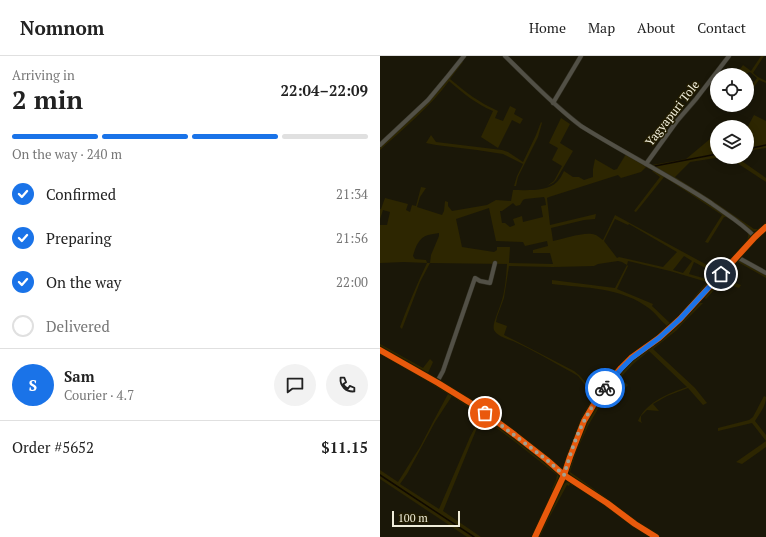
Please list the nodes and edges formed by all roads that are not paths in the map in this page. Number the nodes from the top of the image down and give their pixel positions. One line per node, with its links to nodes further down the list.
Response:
1 (464, 56): 6 (street)
2 (505, 56): 5 (street)
3 (581, 56): 5 (street)
4 (729, 56): 7 (street, Yagyapuri Tole)
5 (553, 103): 7 (street)
6 (380, 145)
7 (646, 164): 9 (street)
8 (766, 227): 9 (street)
9 (755, 237): 10 (street)
10 (737, 257): 12 (street); 15 (street)
11 (495, 263): 14 (street)
12 (766, 273)
13 (380, 350): 14 (street)
14 (436, 382): 15 (street)
15 (564, 475): 16 (street); 17 (street)
16 (535, 537)
17 (656, 537)

